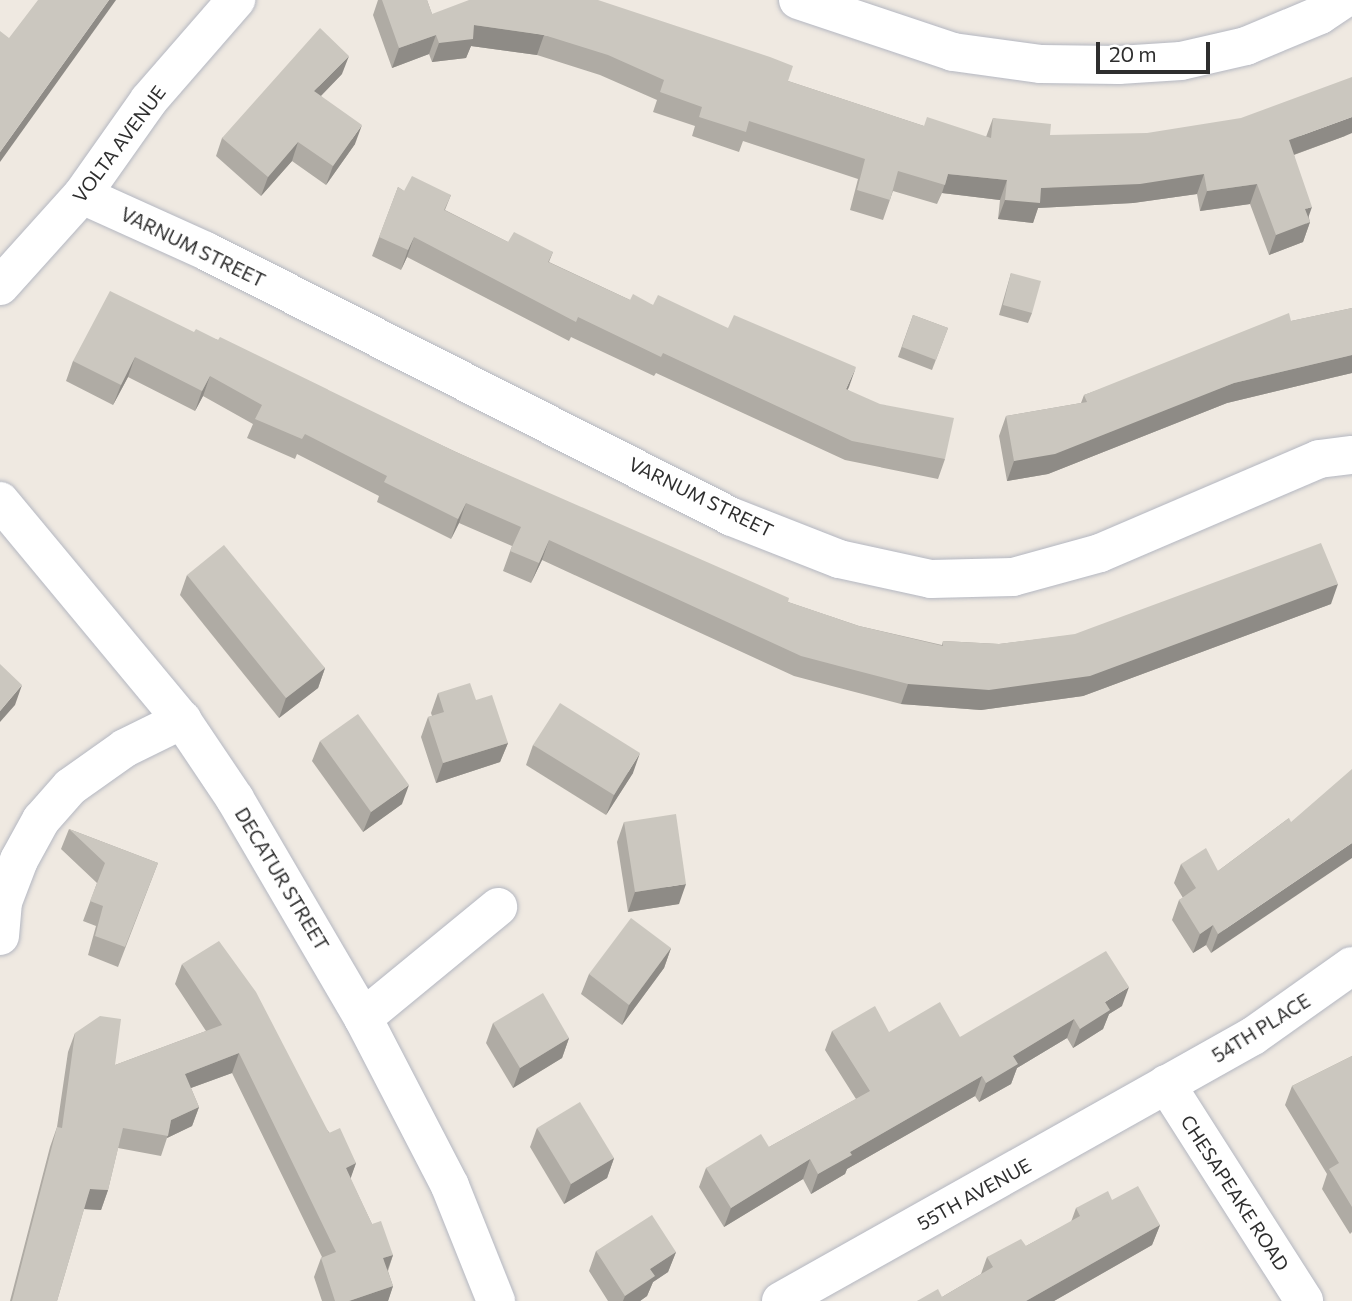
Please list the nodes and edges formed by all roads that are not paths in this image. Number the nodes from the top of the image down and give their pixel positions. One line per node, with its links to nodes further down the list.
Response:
1 (236, 0): 4 (street, VOLTA AVENUE)
2 (798, 0): 3 (street)
3 (1342, 0)
4 (82, 195): 5 (street, VOLTA AVENUE); 6 (street, VARNUM STREET)
5 (0, 286)
6 (1352, 455)
7 (0, 500): 8 (street, DECATUR STREET)
8 (182, 720): 10 (street); 12 (street, DECATUR STREET)
9 (498, 907): 12 (street)
10 (0, 936)
11 (1352, 966): 13 (street, 54TH PLACE)
12 (363, 1018): 14 (street, DECATUR STREET)
13 (1166, 1084): 15 (street, 55TH AVENUE); 16 (street, CHESAPEAKE ROAD)
14 (496, 1301)
15 (781, 1301)
16 (1304, 1301)

